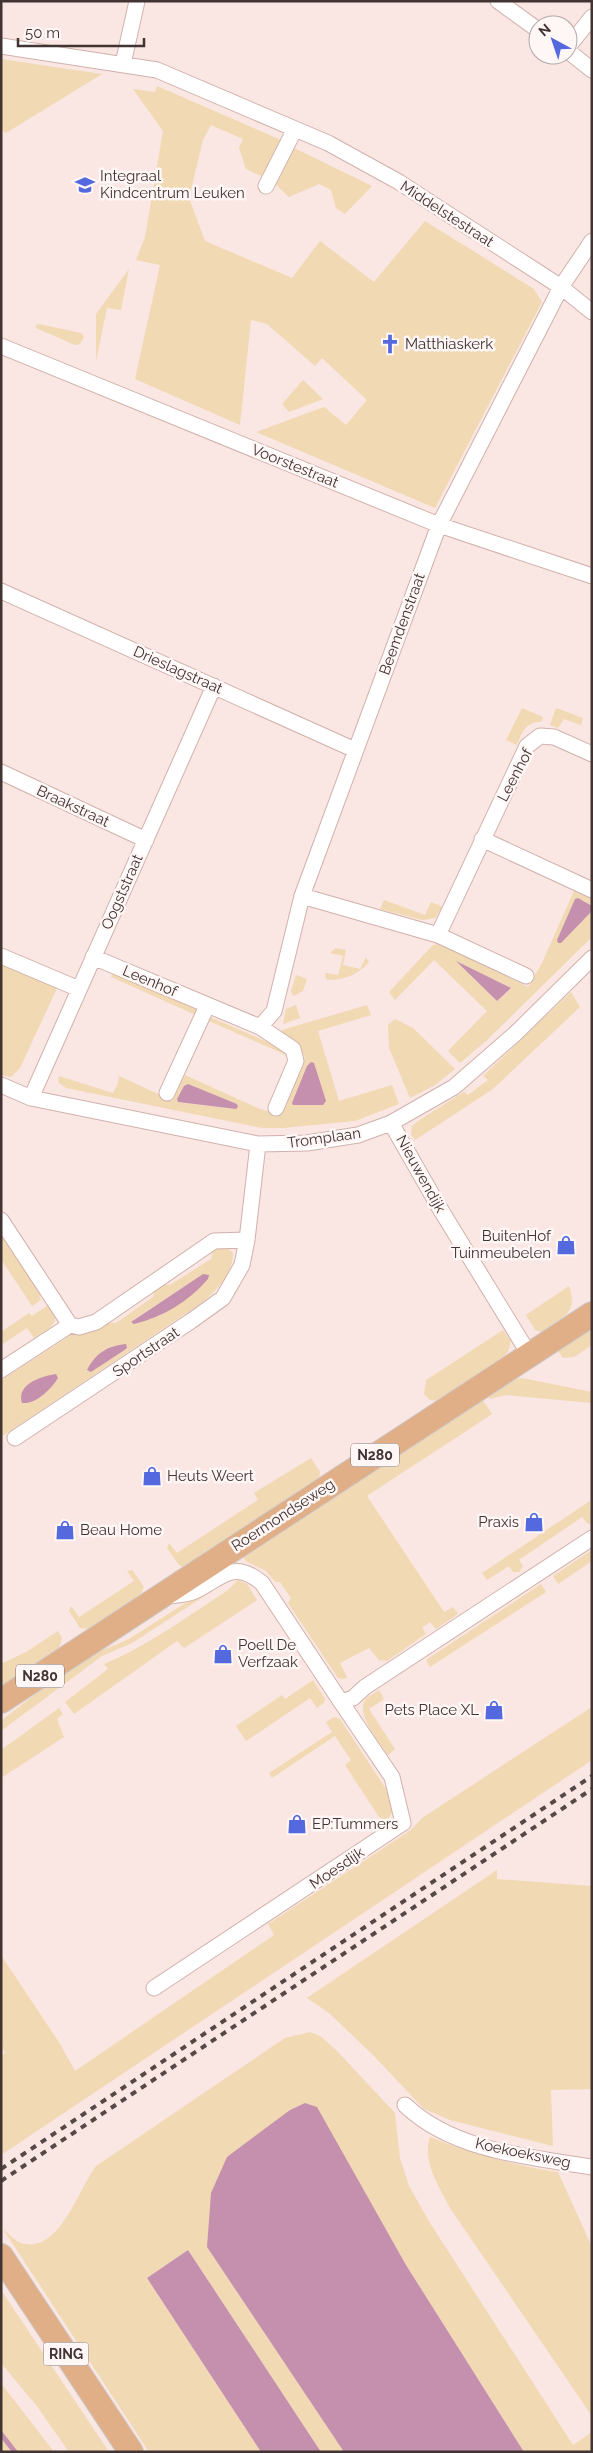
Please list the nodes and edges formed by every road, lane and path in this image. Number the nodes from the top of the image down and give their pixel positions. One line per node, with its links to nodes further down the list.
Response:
1 (137, 1): 8 (street)
2 (498, 1): 4 (street)
3 (592, 17): 5 (street)
4 (528, 23)
5 (578, 36)
6 (1, 46): 8 (street, Middelstestraat)
7 (578, 58): 9 (street)
8 (123, 64): 10 (street, Middelstestraat)
9 (592, 70)
10 (295, 129): 11 (street); 13 (street, Middelstestraat)
11 (266, 186)
12 (592, 241): 13 (street, Beemdenstraat)
13 (561, 287): 14 (street, Middelstestraat); 16 (street, Beemdenstraat)
14 (592, 312)
15 (1, 346): 16 (street, Voorstestraat)
16 (439, 525): 17 (street, Voorstestraat); 20 (street, Beemdenstraat)
17 (592, 576)
18 (1, 591): 19 (street, Drieslagstraat)
19 (214, 686): 20 (street, Drieslagstraat); 24 (street, Oogststraat)
20 (355, 750): 26 (street, Beemdenstraat)
21 (592, 754): 23 (street, Leenhof)
22 (1, 772): 24 (street, Braakstraat)
23 (482, 839): 25 (street); 27 (street, Leenhof)
24 (146, 840): 29 (street, Oogststraat)
25 (592, 890)
26 (302, 896): 27 (street); 34 (street, Beemdenstraat)
27 (438, 935): 31 (street)
28 (1, 956): 32 (street)
29 (93, 957): 32 (street, Oogststraat); 33 (street, Leenhof)
30 (592, 958): 39 (street, Tromplaan)
31 (526, 976)
32 (79, 989): 37 (street, Oogststraat)
33 (208, 1006): 34 (street, Leenhof); 36 (street)
34 (260, 1027): 38 (street, Leenhof)
35 (3, 1090): 37 (street, Tromplaan)
36 (168, 1093)
37 (31, 1098): 40 (street, Tromplaan)
38 (276, 1108)
39 (391, 1122): 40 (street, Tromplaan); 45 (street, Nieuwendijk)
40 (258, 1144): 42 (street, Sportstraat)
41 (1, 1220): 44 (street)
42 (247, 1240): 44 (street); 47 (street, Sportstraat)
43 (592, 1314): 45 (main road, Roermondseweg / N280)
44 (70, 1325): 46 (street)
45 (529, 1354): 49 (main road, Roermondseweg / N280)
46 (1, 1370)
47 (15, 1438)
48 (592, 1538): 51 (street)
49 (159, 1597): 50 (main road, Roermondseweg / N280); 51 (street, Moesdijk)
50 (1, 1701)
51 (341, 1702): 52 (street, Moesdijk)
52 (154, 1988)
53 (405, 2105): 54 (street, Koekoeksweg)
54 (592, 2167)
55 (1, 2256): 56 (main road, RING)
56 (131, 2452)

